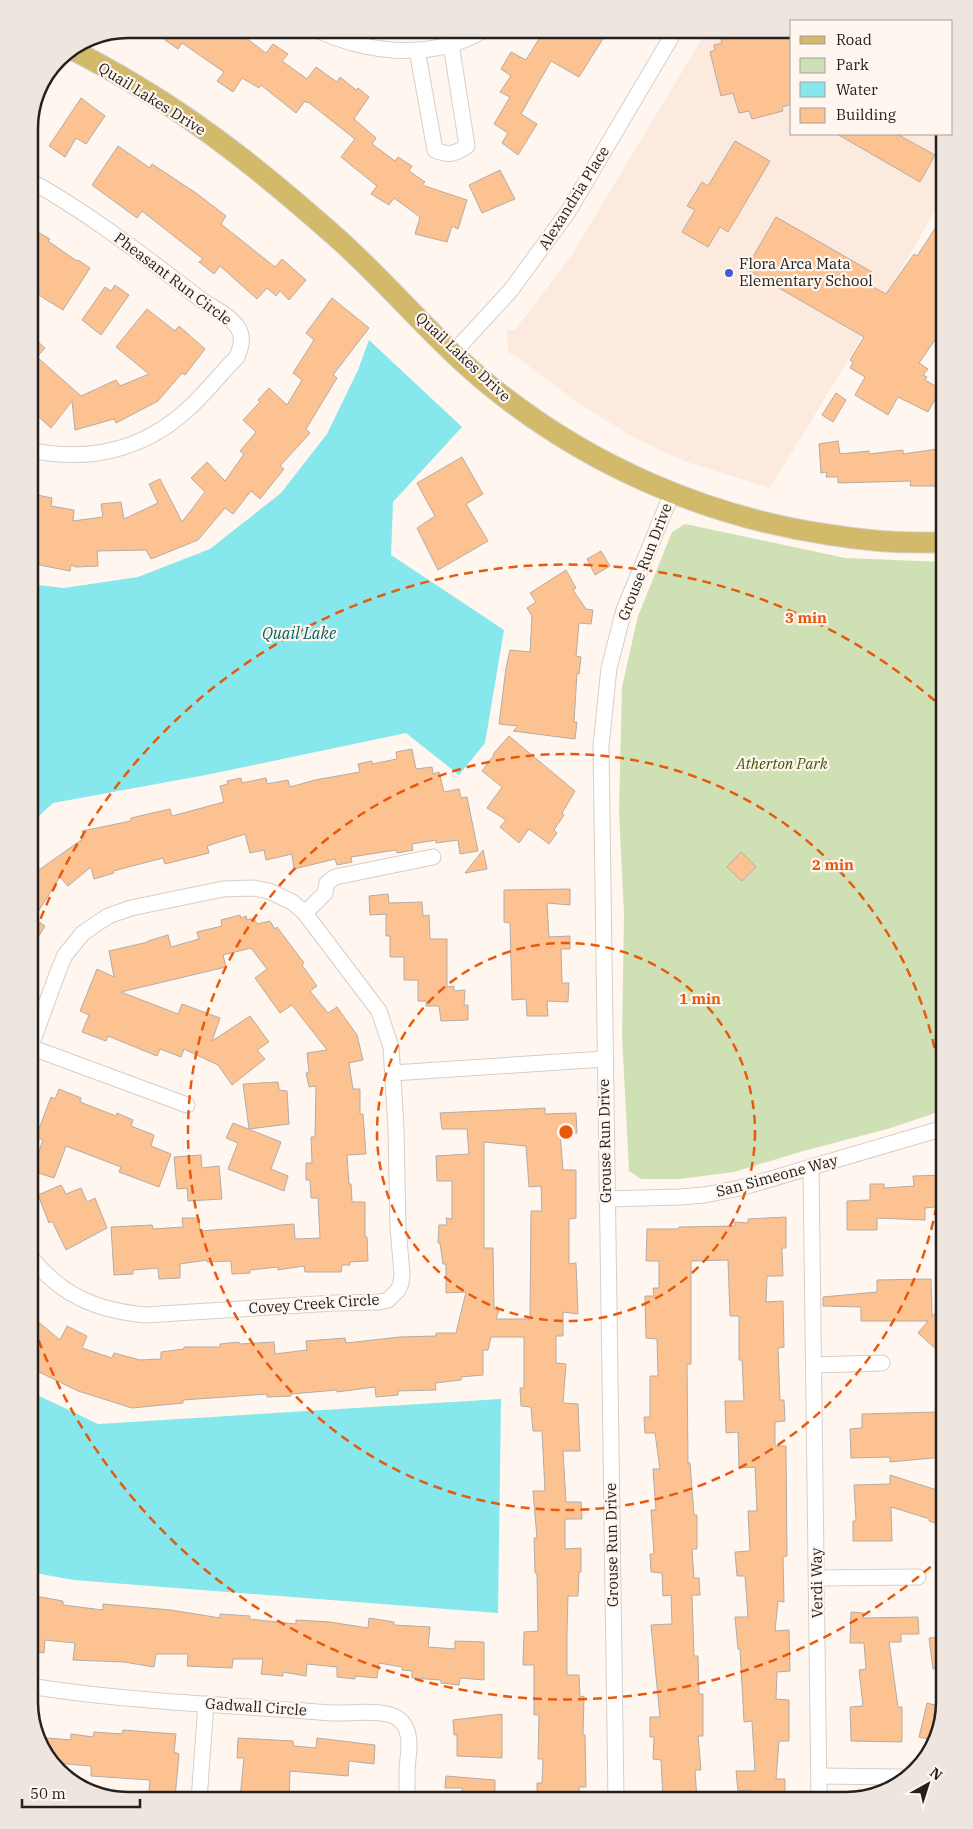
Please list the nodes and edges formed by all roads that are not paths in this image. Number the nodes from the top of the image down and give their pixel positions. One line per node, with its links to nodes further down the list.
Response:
1 (337, 38): 5 (street)
2 (468, 38): 4 (street)
3 (671, 38): 8 (street, Alexandria Place)
4 (451, 44): 5 (street); 5 (street)
5 (417, 50)
6 (78, 53): 8 (main road, Quail Lakes Drive)
7 (38, 185): 9 (street, Pheasant Run Circle)
8 (453, 353): 10 (main road, Quail Lakes Drive)
9 (38, 452)
10 (672, 493): 11 (main road, Quail Lakes Drive); 16 (street, Grouse Run Drive)
11 (936, 542)
12 (433, 857): 13 (street)
13 (305, 914): 14 (street, Covey Creek Circle); 17 (street, Covey Creek Circle)
14 (38, 1028)
15 (38, 1052): 18 (street)
16 (604, 1059): 17 (street); 21 (street, Grouse Run Drive)
17 (393, 1073): 22 (street, Covey Creek Circle)
18 (186, 1105)
19 (936, 1130): 20 (street, San Simeone Way)
20 (811, 1168): 21 (street, San Simeone Way); 24 (street, Verdi Way)
21 (606, 1199): 33 (street, Grouse Run Drive)
22 (38, 1267)
23 (882, 1363): 24 (street)
24 (814, 1365): 26 (street, Verdi Way)
25 (918, 1577): 26 (street)
26 (817, 1578): 29 (street, Verdi Way)
27 (38, 1687): 28 (street, Gadwall Circle)
28 (206, 1704): 31 (street); 32 (street, Gadwall Circle)
29 (819, 1776): 30 (street); 34 (street, Verdi Way)
30 (894, 1777)
31 (200, 1791)
32 (407, 1791)
33 (616, 1792)
34 (819, 1792)

